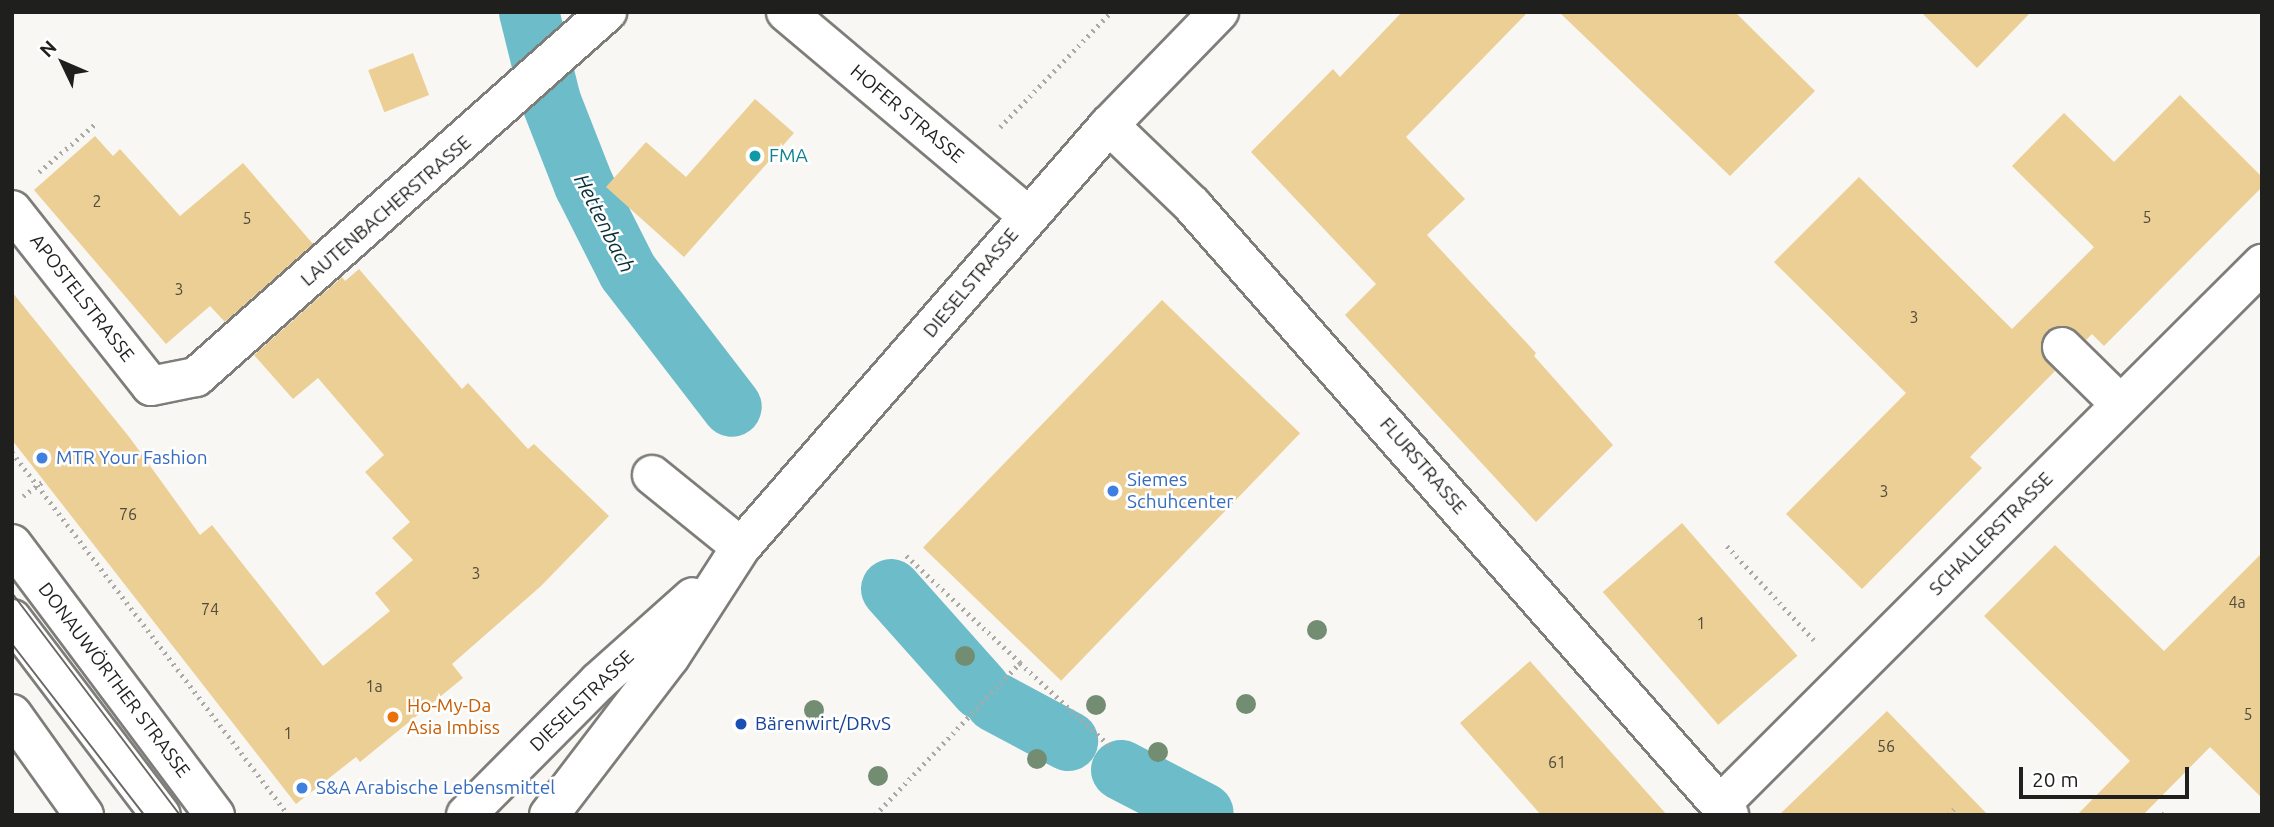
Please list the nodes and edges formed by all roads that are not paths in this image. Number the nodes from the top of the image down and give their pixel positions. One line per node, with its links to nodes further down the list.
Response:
1 (607, 12): 9 (street, LAUTENBACHERSTRASSE)
2 (786, 12): 6 (street, HOFER STRASSE)
3 (1219, 12): 4 (street, DIESELSTRASSE)
4 (1109, 125): 6 (street, DIESELSTRASSE); 16 (street, FLURSTRASSE)
5 (12, 211): 9 (street, APOSTELSTRASSE)
6 (1028, 216): 13 (street, DIESELSTRASSE)
7 (2262, 264): 10 (street, SCHALLERSTRASSE)
8 (2062, 347): 10 (street)
9 (151, 386)
10 (2120, 404): 16 (street, SCHALLERSTRASSE)
11 (652, 475): 13 (street)
12 (12, 544): 19 (street, DONAUWÖRTHER STRASSE)
13 (736, 555): 20 (street, DIESELSTRASSE); 21 (street, DIESELSTRASSE)
14 (12, 619): 18 (street)
15 (12, 714): 17 (street)
16 (1725, 810)
17 (84, 815)
18 (161, 815)
19 (215, 815)
20 (466, 815)
21 (549, 815)

